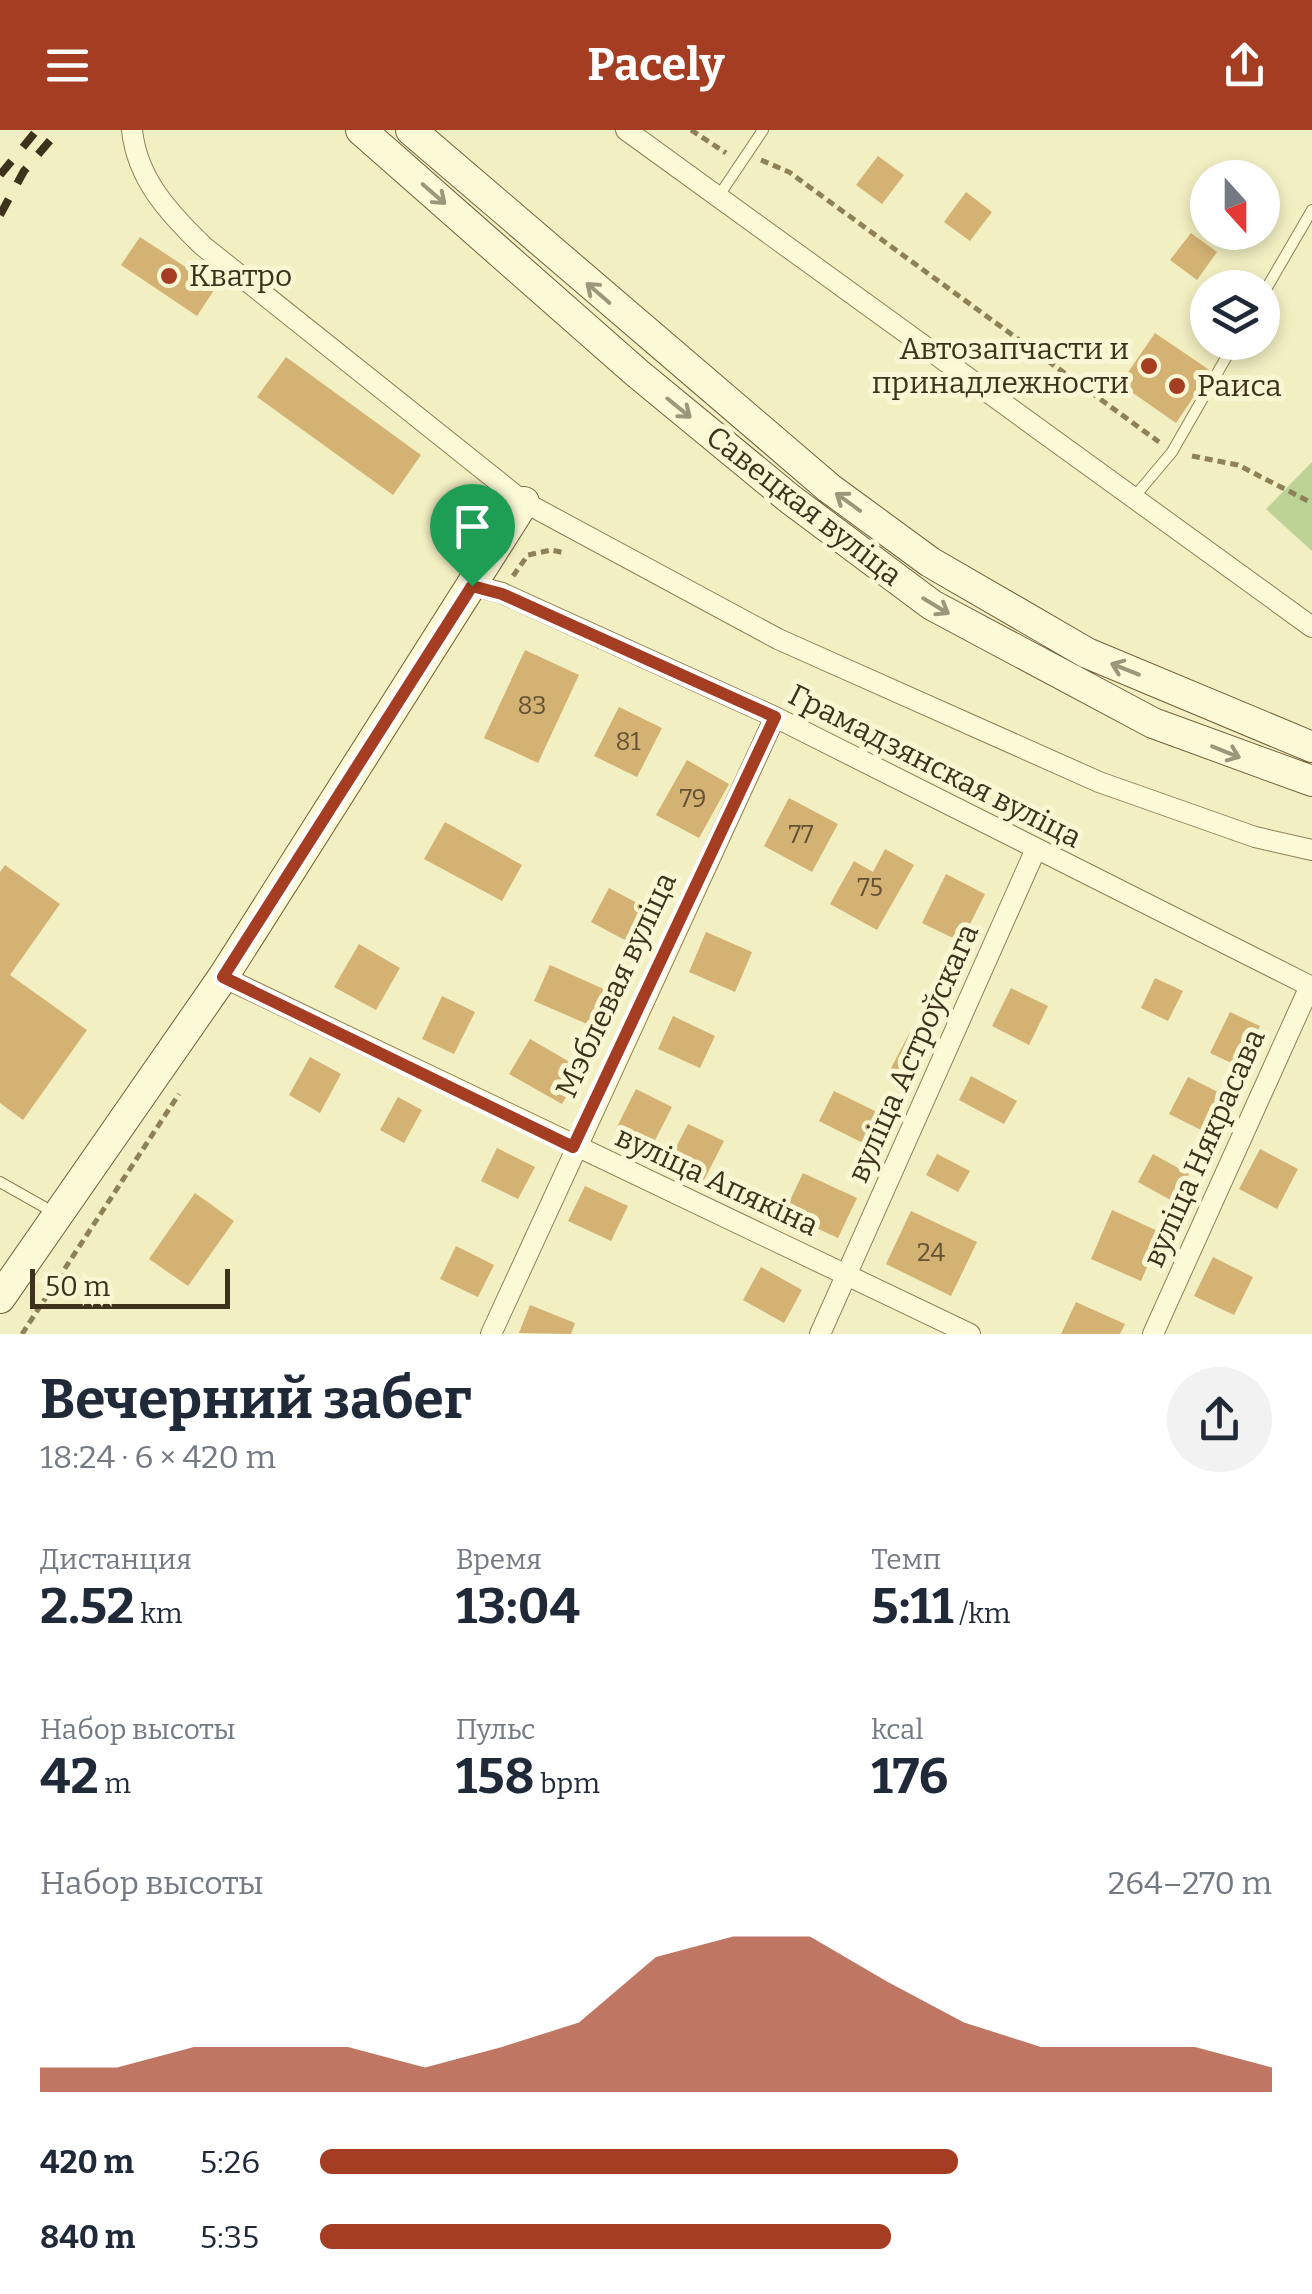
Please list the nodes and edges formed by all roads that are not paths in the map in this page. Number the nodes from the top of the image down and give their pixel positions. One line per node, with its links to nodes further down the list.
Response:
1 (132, 130): 11 (street)
2 (361, 130): 16 (street, Савецкая вуліца, one-way to 16)
3 (411, 130): 15 (street, Савецкая вуліца, one-way to 3)
4 (626, 130): 6 (street)
5 (763, 130): 6 (lane)
6 (718, 196): 10 (street)
7 (1312, 210): 8 (lane)
8 (1277, 270)
9 (1226, 360): 10 (lane)
10 (1136, 496): 13 (street)
11 (524, 502): 12 (street); 17 (street)
12 (472, 586): 14 (street, Грамадзянская вуліца); 19 (street)
13 (1312, 627)
14 (775, 717): 18 (street, Грамадзянская вуліца); 21 (street, Мэблевая вуліца)
15 (1312, 747)
16 (1312, 782)
17 (1312, 850)
18 (1035, 851): 20 (street, Грамадзянская вуліца); 24 (street, вуліца Астроўскага)
19 (223, 977): 21 (street, вуліца Апякіна); 23 (street)
20 (1311, 986): 29 (street, вуліца Някрасава)
21 (573, 1147): 24 (street, вуліца Апякіна); 26 (street, Мэблевая вуліца)
22 (0, 1182): 23 (lane)
23 (58, 1215): 25 (street)
24 (848, 1276): 27 (street, вуліца Астроўскага); 28 (street, вуліца Апякіна)
25 (5, 1281)
26 (490, 1334)
27 (820, 1334)
28 (970, 1334)
29 (1152, 1334)

